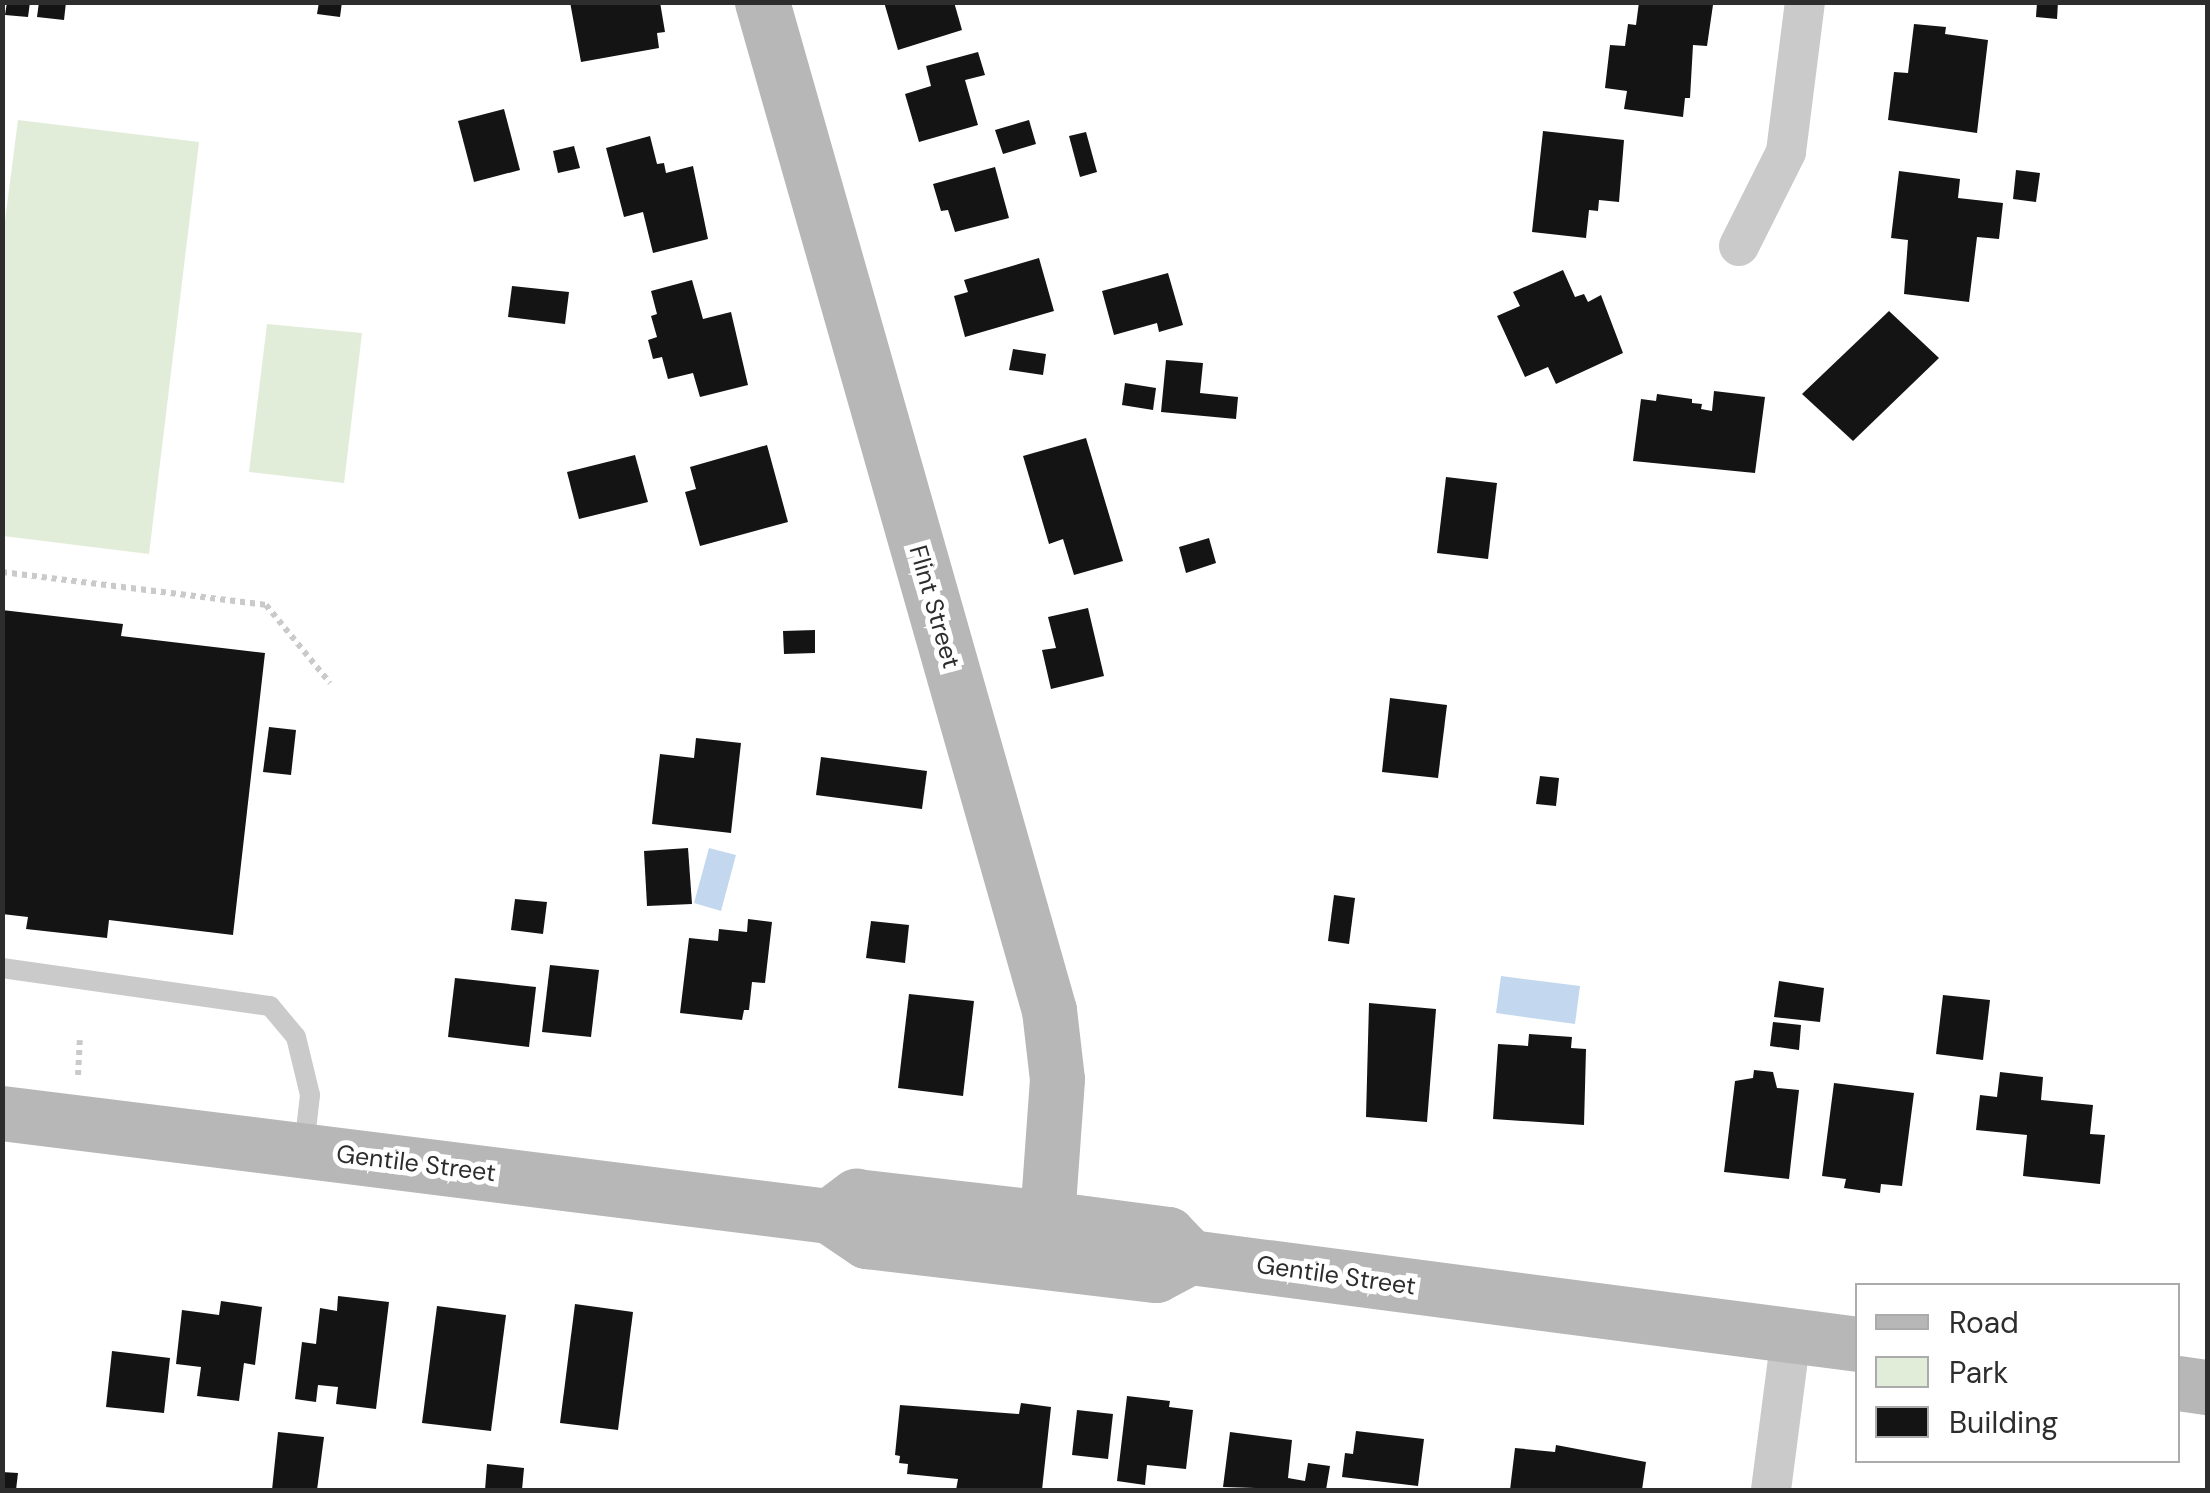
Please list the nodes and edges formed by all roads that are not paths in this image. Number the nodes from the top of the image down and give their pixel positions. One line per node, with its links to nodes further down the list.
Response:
1 (762, 2): 7 (main road, Flint Street)
2 (1805, 2): 3 (street)
3 (1739, 246)
4 (2, 968): 6 (lane)
5 (2, 1113): 6 (main road, Gentile Street)
6 (304, 1150): 8 (main road, Gentile Street)
7 (1047, 1218): 8 (main road, Gentile Street); 9 (main road)
8 (834, 1219): 9 (main road, Gentile Street)
9 (1183, 1261): 10 (main road, Gentile Street)
10 (1791, 1336): 11 (main road, Gentile Street); 14 (street)
11 (1855, 1344)
12 (2180, 1383): 13 (main road)
13 (2208, 1387)
14 (1772, 1490)

